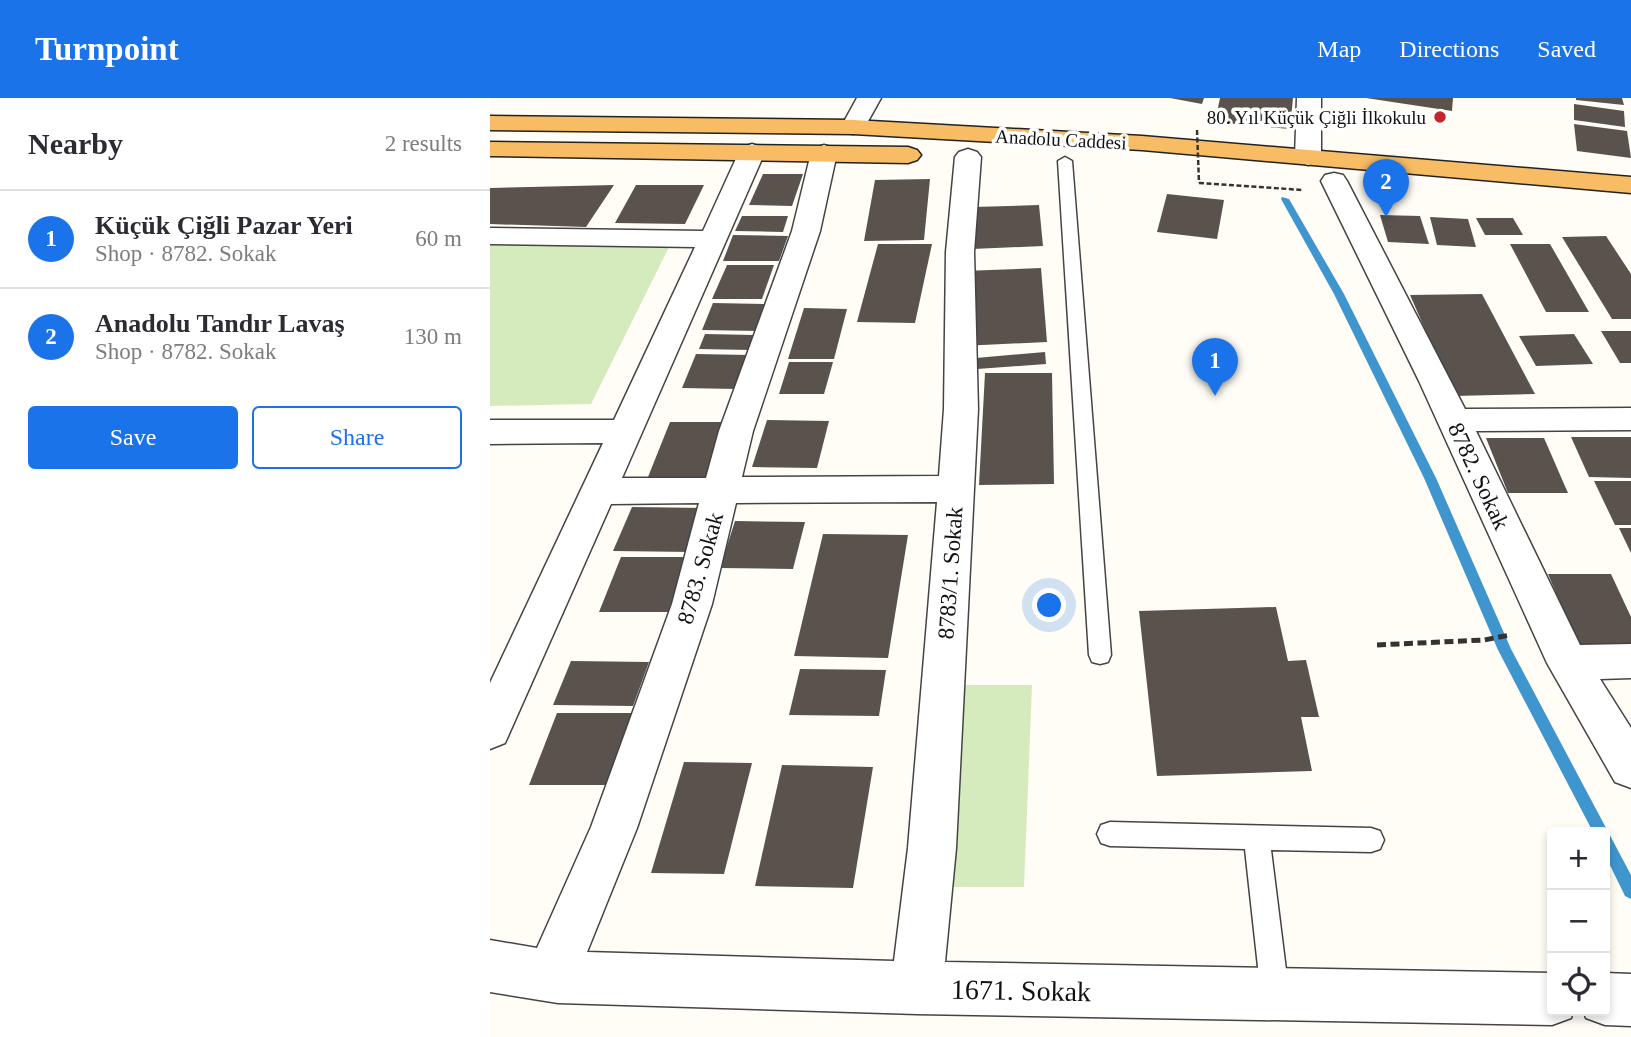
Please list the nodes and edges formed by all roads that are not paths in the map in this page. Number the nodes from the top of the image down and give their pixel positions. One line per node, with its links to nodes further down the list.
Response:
1 (869, 98): 4 (street)
2 (1309, 98): 9 (street)
3 (490, 123): 4 (highway, Anadolu Caddesi)
4 (853, 127): 9 (highway, Anadolu Caddesi)
5 (490, 149): 6 (highway, Anadolu Caddesi)
6 (752, 152): 7 (highway, Anadolu Caddesi); 15 (street)
7 (824, 153): 8 (highway, Anadolu Caddesi); 21 (street, 8783. Sokak)
8 (946, 157): 10 (highway, Anadolu Caddesi); 20 (street, 8783/1. Sokak)
9 (1308, 157): 11 (highway, Anadolu Caddesi)
10 (1065, 161): 12 (highway, Anadolu Caddesi); 23 (lane)
11 (1631, 185)
12 (1338, 188): 13 (highway, Anadolu Caddesi); 17 (street, 8782. Sokak)
13 (1631, 206)
14 (490, 236): 15 (street)
15 (713, 239): 18 (street)
16 (1631, 419): 17 (street)
17 (1453, 420): 25 (street, 8782. Sokak)
18 (627, 431): 19 (street); 22 (street)
19 (490, 432)
20 (956, 489): 21 (street); 33 (street, 8783/1. Sokak)
21 (722, 490): 22 (street); 32 (street, 8783. Sokak)
22 (599, 491): 26 (street)
23 (1100, 655)
24 (1631, 661): 25 (street)
25 (1568, 663): 27 (street, 8782. Sokak)
26 (490, 730)
27 (1631, 768)
28 (1110, 834): 29 (lane)
29 (1257, 838): 30 (lane); 34 (lane)
30 (1371, 840)
31 (490, 966): 32 (street, 1671. Sokak)
32 (558, 977): 33 (street, 1671. Sokak)
33 (917, 988): 34 (street, 1671. Sokak)
34 (1275, 994): 35 (street, 1671. Sokak)
35 (1547, 999)
36 (1610, 999): 37 (street)
37 (1631, 1000)

